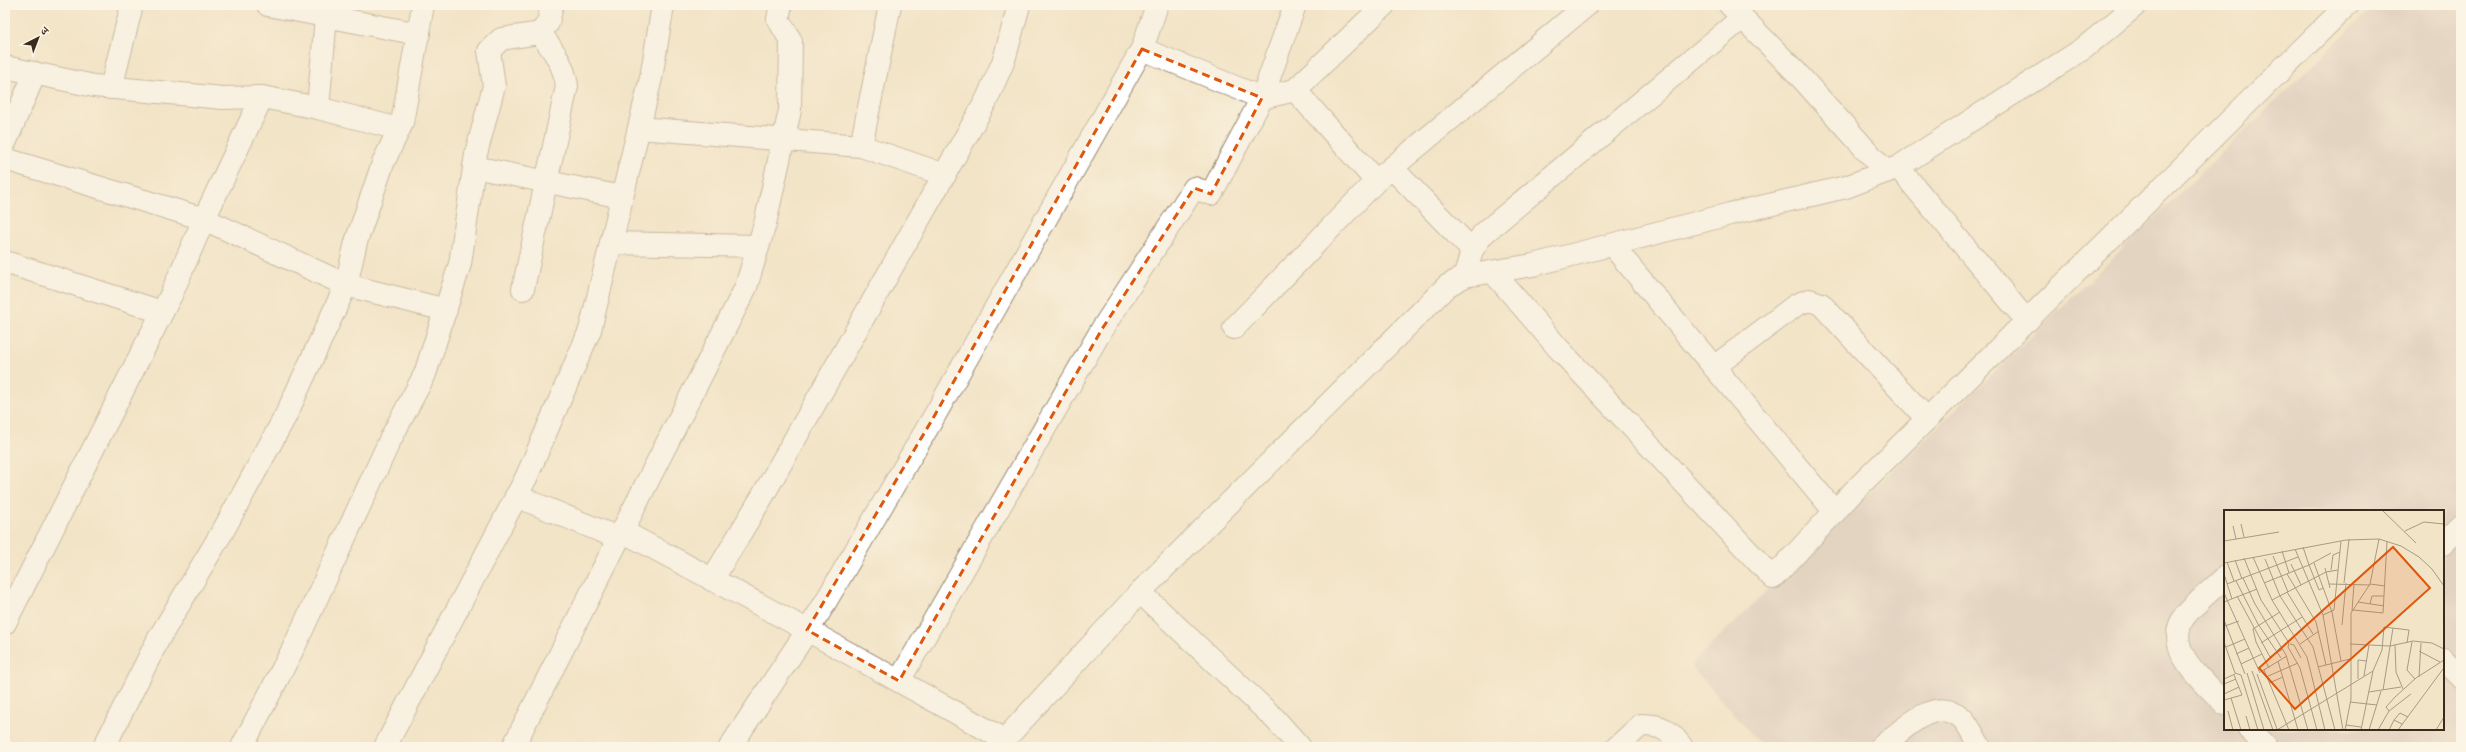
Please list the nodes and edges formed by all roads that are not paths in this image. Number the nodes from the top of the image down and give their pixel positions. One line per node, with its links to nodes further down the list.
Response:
1 (132, 5): 22 (street)
2 (268, 5): 15 (street)
3 (423, 5): 18 (street)
4 (552, 5): 17 (street)
5 (663, 5): 27 (street)
6 (781, 5): 29 (street)
7 (890, 5): 31 (street)
8 (1019, 5): 36 (street)
9 (1157, 5): 19 (street)
10 (1295, 5): 25 (street)
11 (1384, 5): 23 (street)
12 (1587, 5): 35 (street)
13 (2136, 5): 34 (street)
14 (2347, 5): 51 (street)
15 (327, 11): 18 (street); 26 (street)
16 (1736, 11): 34 (street); 43 (street)
17 (540, 33): 33 (street); 37 (street)
18 (419, 34): 28 (street)
19 (1142, 49): 25 (street); 64 (street)
20 (5, 67): 21 (street)
21 (35, 73): 22 (street); 30 (street)
22 (111, 88): 24 (street)
23 (1295, 90): 25 (street); 35 (street)
24 (262, 97): 26 (street); 39 (street)
25 (1262, 98): 67 (street)
26 (318, 108): 28 (street)
27 (639, 128): 29 (street); 38 (street)
28 (399, 129): 47 (street)
29 (784, 140): 31 (street); 42 (street)
30 (5, 143)
31 (861, 146): 36 (street)
32 (5, 159): 39 (street)
33 (474, 167): 37 (street); 49 (street)
34 (1892, 169): 41 (street); 51 (street)
35 (1384, 174): 43 (street); 52 (street)
36 (945, 175): 61 (street)
37 (545, 181): 38 (street); 48 (street)
38 (622, 197): 40 (street)
39 (204, 219): 47 (street); 50 (street)
40 (611, 243): 42 (street); 55 (street)
41 (1612, 244): 45 (street); 53 (street)
42 (758, 246): 58 (street)
43 (1472, 250): 46 (street)
44 (5, 262): 50 (street)
45 (1493, 272): 46 (street); 56 (street)
46 (1465, 276): 62 (street)
47 (346, 285): 49 (street); 71 (street)
48 (523, 289)
49 (446, 310): 72 (street)
50 (162, 312): 63 (street)
51 (2027, 321): 54 (street)
52 (1234, 328)
53 (1714, 367): 54 (street); 56 (street)
54 (1927, 419): 56 (street)
55 (516, 496): 58 (street); 73 (street)
56 (1835, 512)
57 (2461, 526): 59 (street)
58 (620, 535): 61 (street); 74 (street)
59 (2444, 543)
60 (2224, 578): 68 (street)
61 (712, 580): 64 (street)
62 (1140, 592): 70 (street); 76 (street)
63 (5, 623)
64 (807, 630): 67 (street); 75 (street)
65 (2444, 661): 66 (street)
66 (2461, 678)
67 (899, 681): 70 (street)
68 (2224, 703)
69 (2250, 730): 81 (street)
70 (1002, 744)
71 (104, 747)
72 (242, 747)
73 (385, 747)
74 (513, 747)
75 (730, 747)
76 (1300, 747)
77 (1617, 747): 78 (street)
78 (1682, 747)
79 (1881, 747): 80 (street)
80 (1980, 747)
81 (2266, 747)

